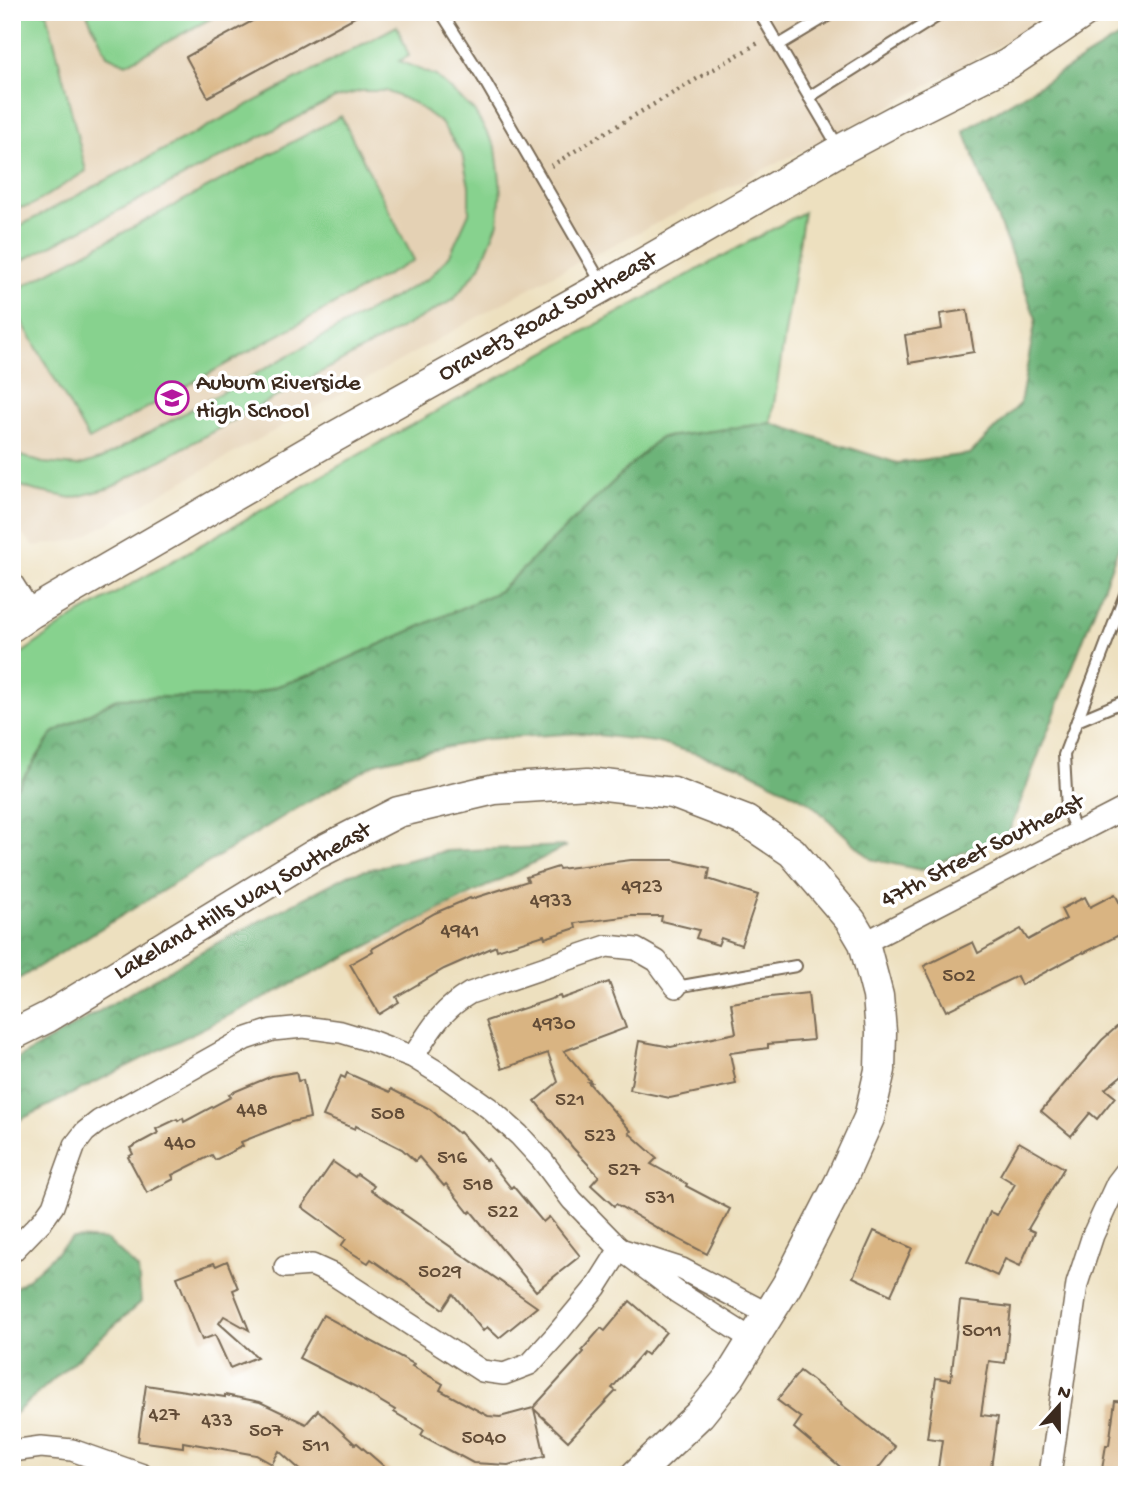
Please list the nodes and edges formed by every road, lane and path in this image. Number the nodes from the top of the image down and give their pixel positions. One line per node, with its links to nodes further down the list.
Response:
1 (441, 12): 9 (lane)
2 (759, 12): 6 (lane)
3 (834, 12): 6 (lane)
4 (944, 12): 7 (lane)
5 (1085, 12): 8 (street, Oravetz Road Southeast)
6 (776, 40): 7 (lane); 9 (path)
7 (809, 97): 8 (lane)
8 (840, 150): 10 (street, Oravetz Road Southeast)
9 (538, 174): 10 (lane)
10 (604, 286): 13 (street, Oravetz Road Southeast)
11 (12, 583): 13 (street)
12 (1127, 589): 15 (lane)
13 (22, 620)
14 (1127, 700): 15 (lane)
15 (1077, 721): 17 (lane)
16 (1127, 807): 17 (street, 47th Street Southeast)
17 (1077, 832): 18 (street, 47th Street Southeast)
18 (864, 943): 21 (street, Lakeland Hills Way Southeast); 27 (street, Lakeland Hills Way Southeast)
19 (796, 966): 20 (lane)
20 (676, 988): 22 (street)
21 (12, 1035)
22 (414, 1057): 24 (street); 25 (street)
23 (1127, 1170): 32 (street)
24 (620, 1249): 26 (street); 27 (street); 28 (street)
25 (12, 1252)
26 (285, 1267)
27 (770, 1315): 28 (street, Lakeland Hills Way Southeast)
28 (753, 1340): 31 (street, Lakeland Hills Way Southeast)
29 (12, 1451): 30 (street)
30 (143, 1475)
31 (636, 1475)
32 (1049, 1475)

